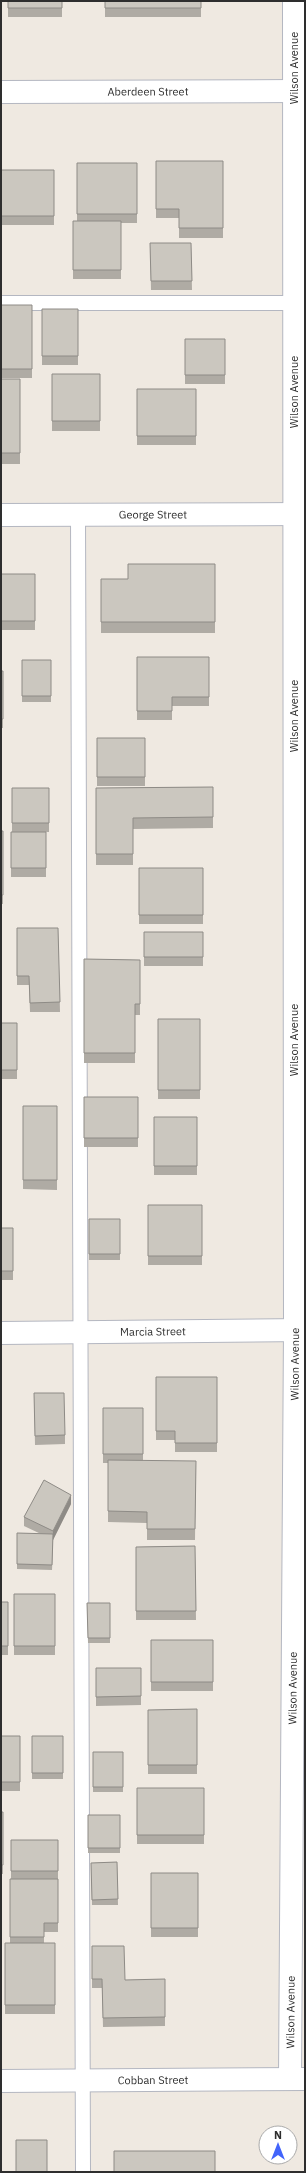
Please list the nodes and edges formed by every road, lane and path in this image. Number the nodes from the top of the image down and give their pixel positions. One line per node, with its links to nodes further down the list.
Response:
1 (294, 1): 2 (street, Wilson Avenue)
2 (295, 91): 3 (street, Aberdeen Street); 5 (street, Wilson Avenue)
3 (1, 92)
4 (1, 303): 5 (lane)
5 (295, 303): 7 (street, Wilson Avenue)
6 (78, 514): 7 (street, George Street); 8 (street, George Street); 10 (lane)
7 (300, 514): 9 (street, Wilson Avenue)
8 (1, 515)
9 (300, 1330): 10 (street, Marcia Street); 12 (street, Wilson Avenue)
10 (81, 1332): 11 (street, Marcia Street); 14 (lane)
11 (1, 1333)
12 (297, 2079): 14 (street, Cobban Street)
13 (1, 2081): 14 (street, Cobban Street)
14 (83, 2081): 15 (lane)
15 (83, 2172)

